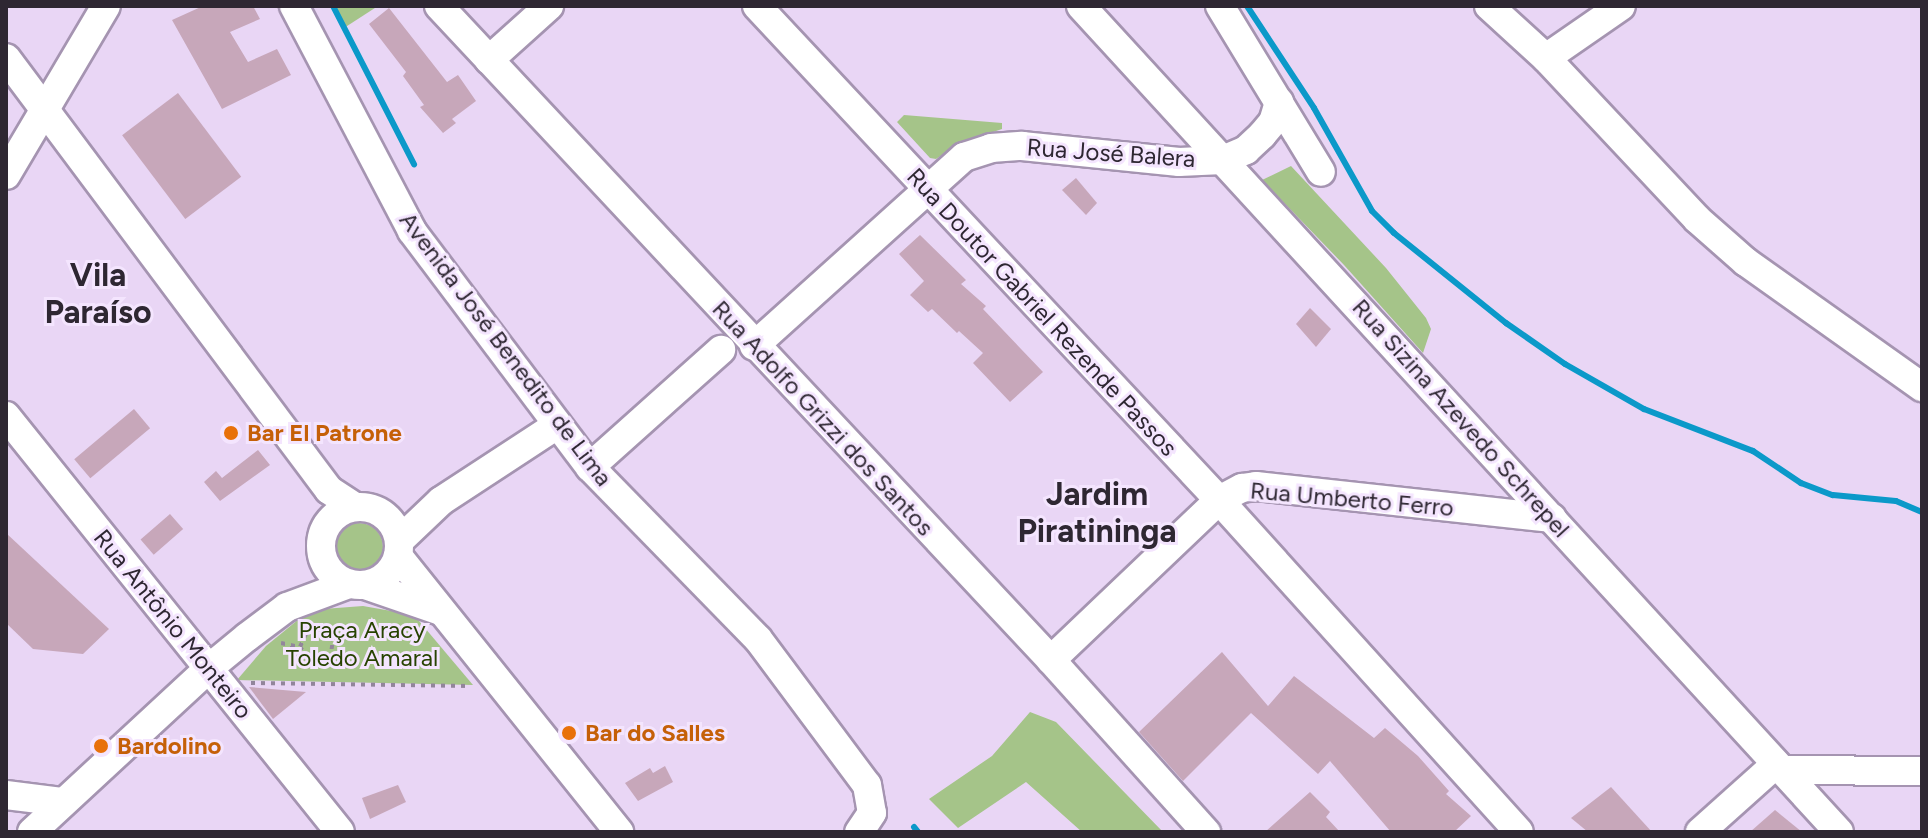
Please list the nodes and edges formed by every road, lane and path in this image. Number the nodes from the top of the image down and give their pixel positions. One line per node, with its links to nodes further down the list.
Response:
1 (106, 6): 14 (street)
2 (294, 6): 23 (street, Avenida José Benedito de Lima)
3 (439, 6): 12 (street, Rua Adolfo Grizzi dos Santos)
4 (549, 6): 12 (street)
5 (757, 6): 18 (street, Rua Doutor Gabriel Rezende Passos)
6 (1081, 6): 15 (street, Rua Sizina Azevedo Schrepel)
7 (1220, 6): 13 (street)
8 (1489, 6): 11 (street)
9 (1621, 6): 11 (street)
10 (6, 58): 14 (street)
11 (1546, 58): 21 (street)
12 (489, 60): 19 (street, Rua Adolfo Grizzi dos Santos)
13 (1279, 102): 15 (street, Rua José Balera); 16 (street)
14 (44, 110): 17 (street); 28 (street)
15 (1223, 160): 18 (street, Rua José Balera); 24 (street, Rua Sizina Azevedo Schrepel)
16 (1321, 172)
17 (6, 175)
18 (927, 188): 19 (street, Rua José Balera); 26 (street, Rua Doutor Gabriel Rezende Passos)
19 (754, 346): 39 (street, Rua Adolfo Grizzi dos Santos)
20 (721, 350): 25 (street)
21 (1922, 387)
22 (6, 416): 41 (street, Rua Antônio Monteiro)
23 (557, 425): 25 (street, Avenida José Benedito de Lima); 27 (street)
24 (1503, 464): 29 (street, Rua Umberto Ferro); 31 (street, Rua Sizina Azevedo Schrepel)
25 (590, 467): 48 (street, Avenida José Benedito de Lima)
26 (1219, 500): 29 (street, Rua Umberto Ferro); 39 (street, Rua Umberto Ferro); 53 (street, Rua Doutor Gabriel Rezende Passos)
27 (441, 501): 30 (street); 32 (street)
28 (355, 507): 30 (street); 33 (street)
29 (1480, 512): 31 (street, Rua Umberto Ferro)
30 (384, 515): 32 (street)
31 (1552, 518): 42 (street, Rua Sizina Azevedo Schrepel)
32 (399, 548): 34 (street); 36 (street)
33 (320, 551): 34 (street); 35 (street)
34 (357, 585): 35 (street); 36 (street)
35 (287, 607): 37 (street)
36 (441, 611): 40 (street)
37 (247, 637): 38 (path); 41 (street)
38 (300, 647): 38 (path)
39 (1051, 660): 52 (street, Rua Adolfo Grizzi dos Santos)
40 (493, 675): 41 (path); 51 (street)
41 (214, 676): 46 (street); 50 (street, Rua Antônio Monteiro)
42 (1779, 767): 44 (street); 47 (street, Rua Sizina Azevedo Schrepel); 54 (street)
43 (1922, 771): 44 (street)
44 (1833, 772): 47 (street)
45 (6, 795): 46 (street)
46 (62, 802): 49 (street)
47 (1816, 807): 55 (street, Rua Sizina Azevedo Schrepel)
48 (866, 822)
49 (41, 829)
50 (340, 832)
51 (619, 832)
52 (1206, 832)
53 (1519, 832)
54 (1700, 832)
55 (1839, 832)

